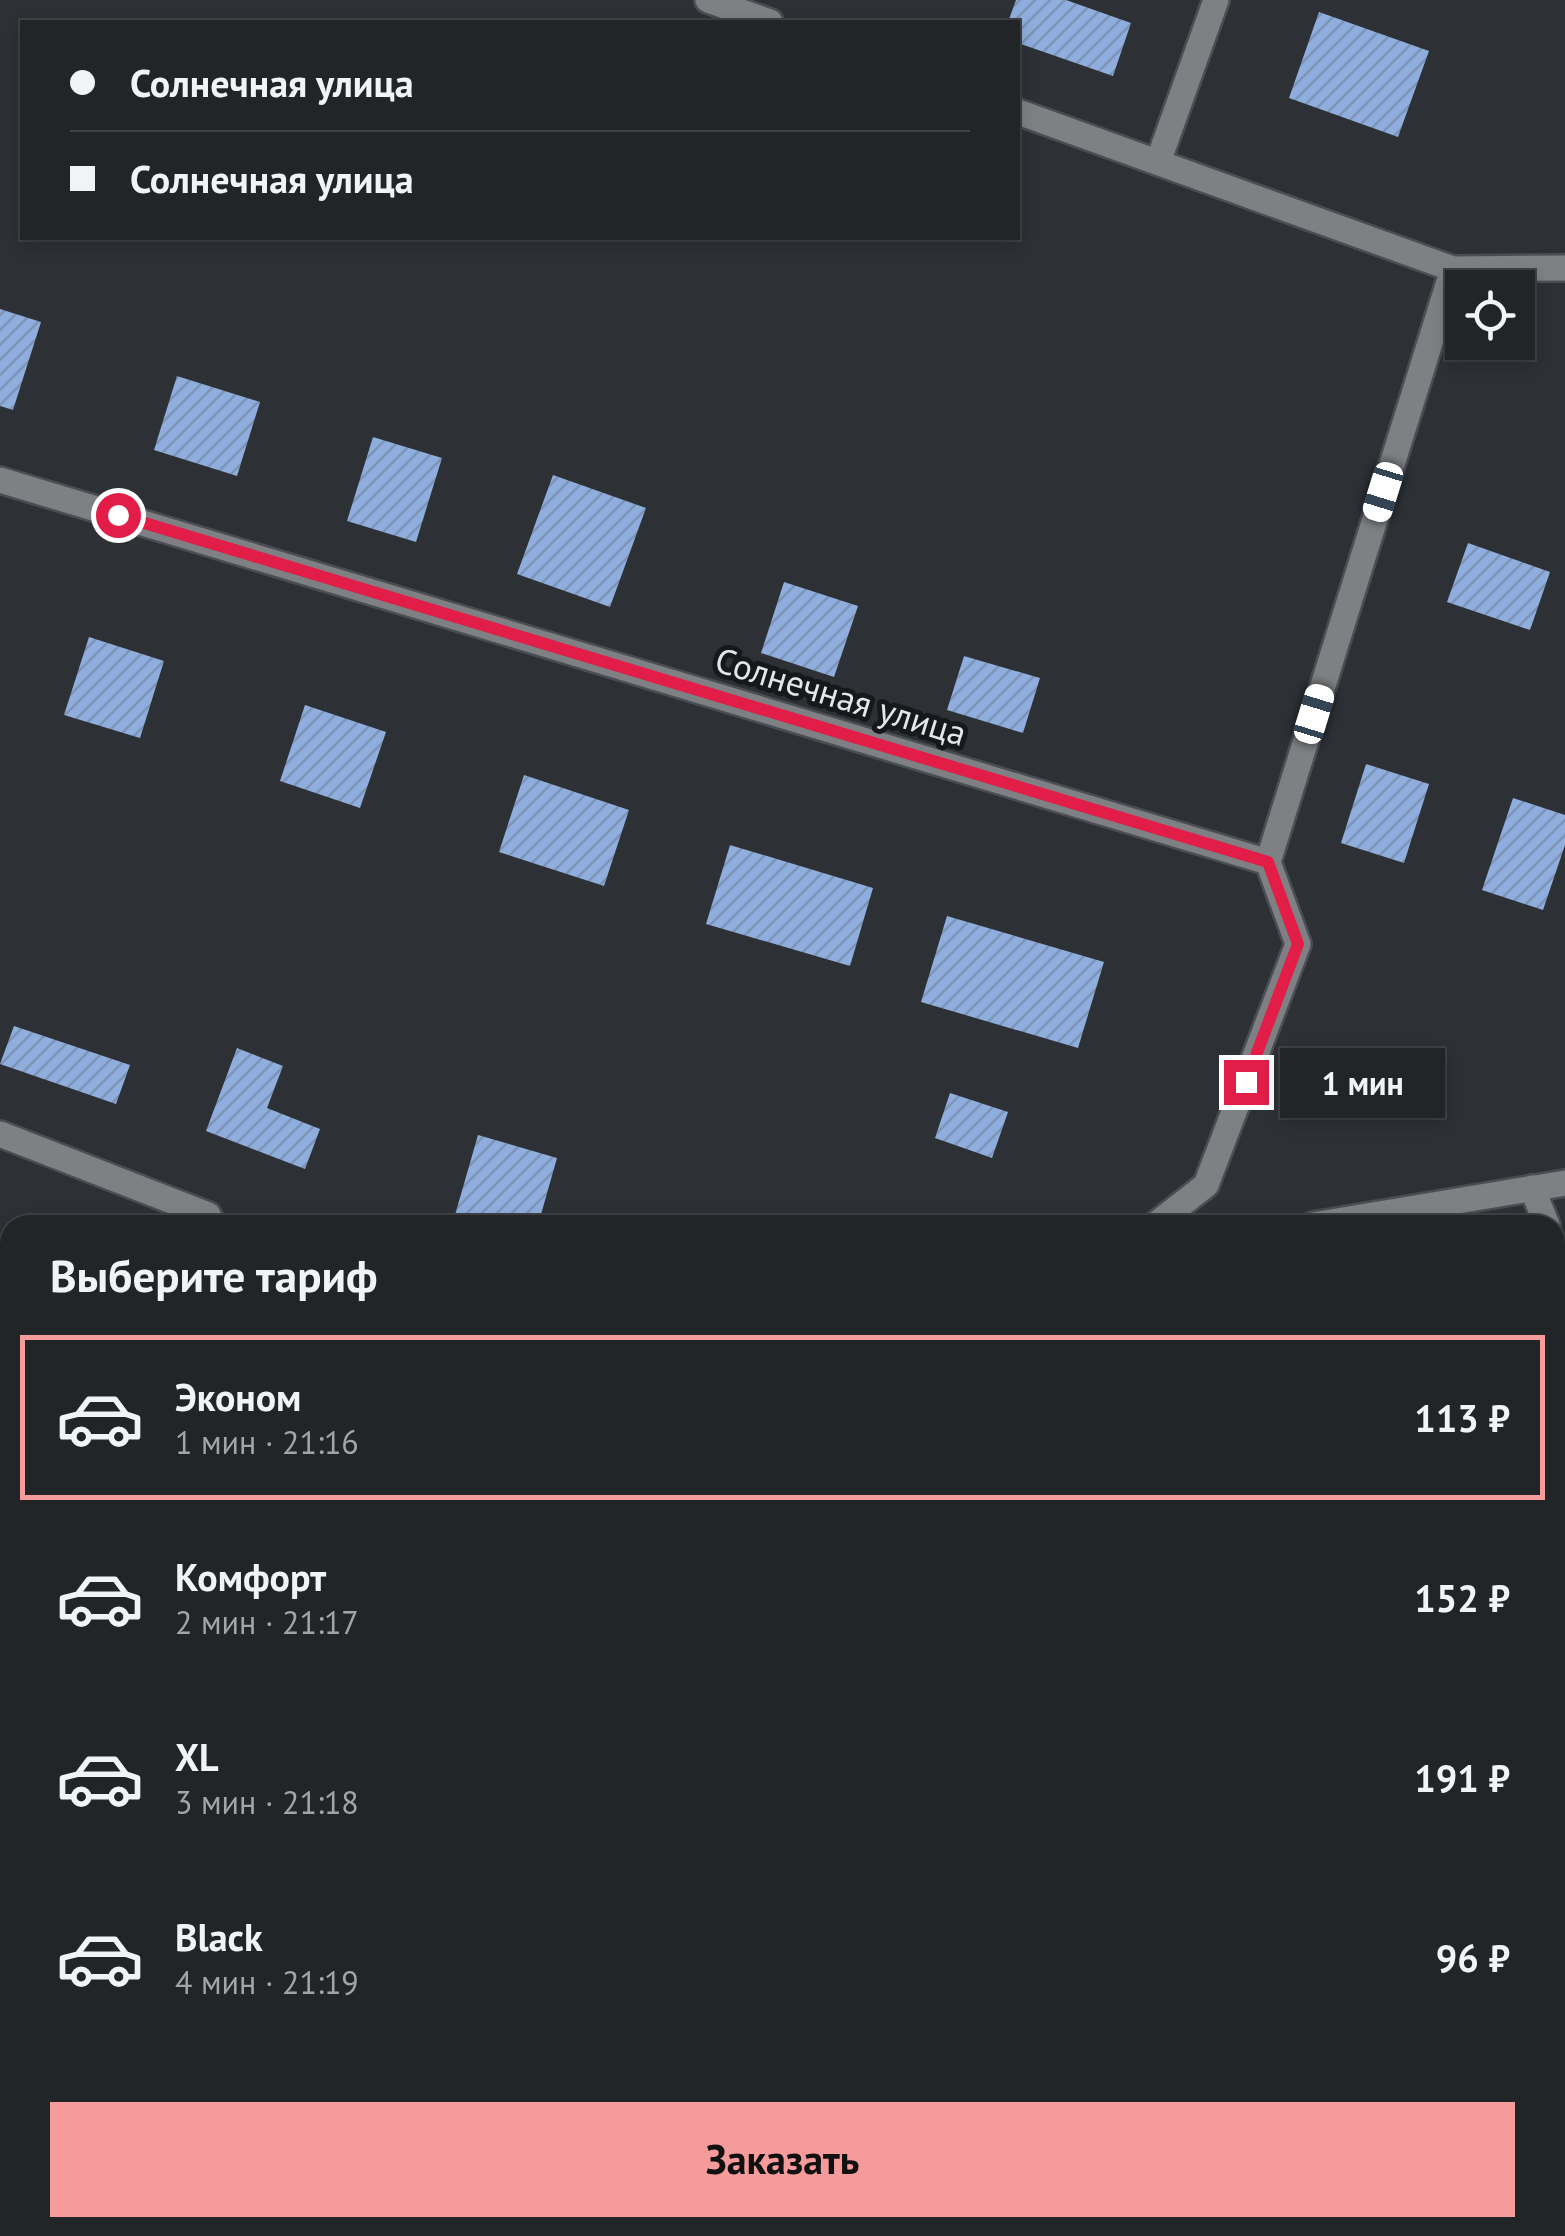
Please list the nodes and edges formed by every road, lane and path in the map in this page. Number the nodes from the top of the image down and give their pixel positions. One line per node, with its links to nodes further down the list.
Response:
1 (708, 0): 3 (street)
2 (1216, 0): 5 (street)
3 (764, 20)
4 (1020, 113): 5 (street)
5 (1158, 162): 7 (street)
6 (1565, 268): 7 (street)
7 (1453, 269): 9 (street)
8 (0, 480): 9 (street, Солнечная улица)
9 (1268, 862): 14 (street)
10 (0, 1134): 13 (street)
11 (1565, 1183): 12 (street)
12 (1532, 1188): 15 (street); 16 (street)
13 (208, 1215)
14 (1168, 1215)
15 (1372, 1215)
16 (1543, 1215)

